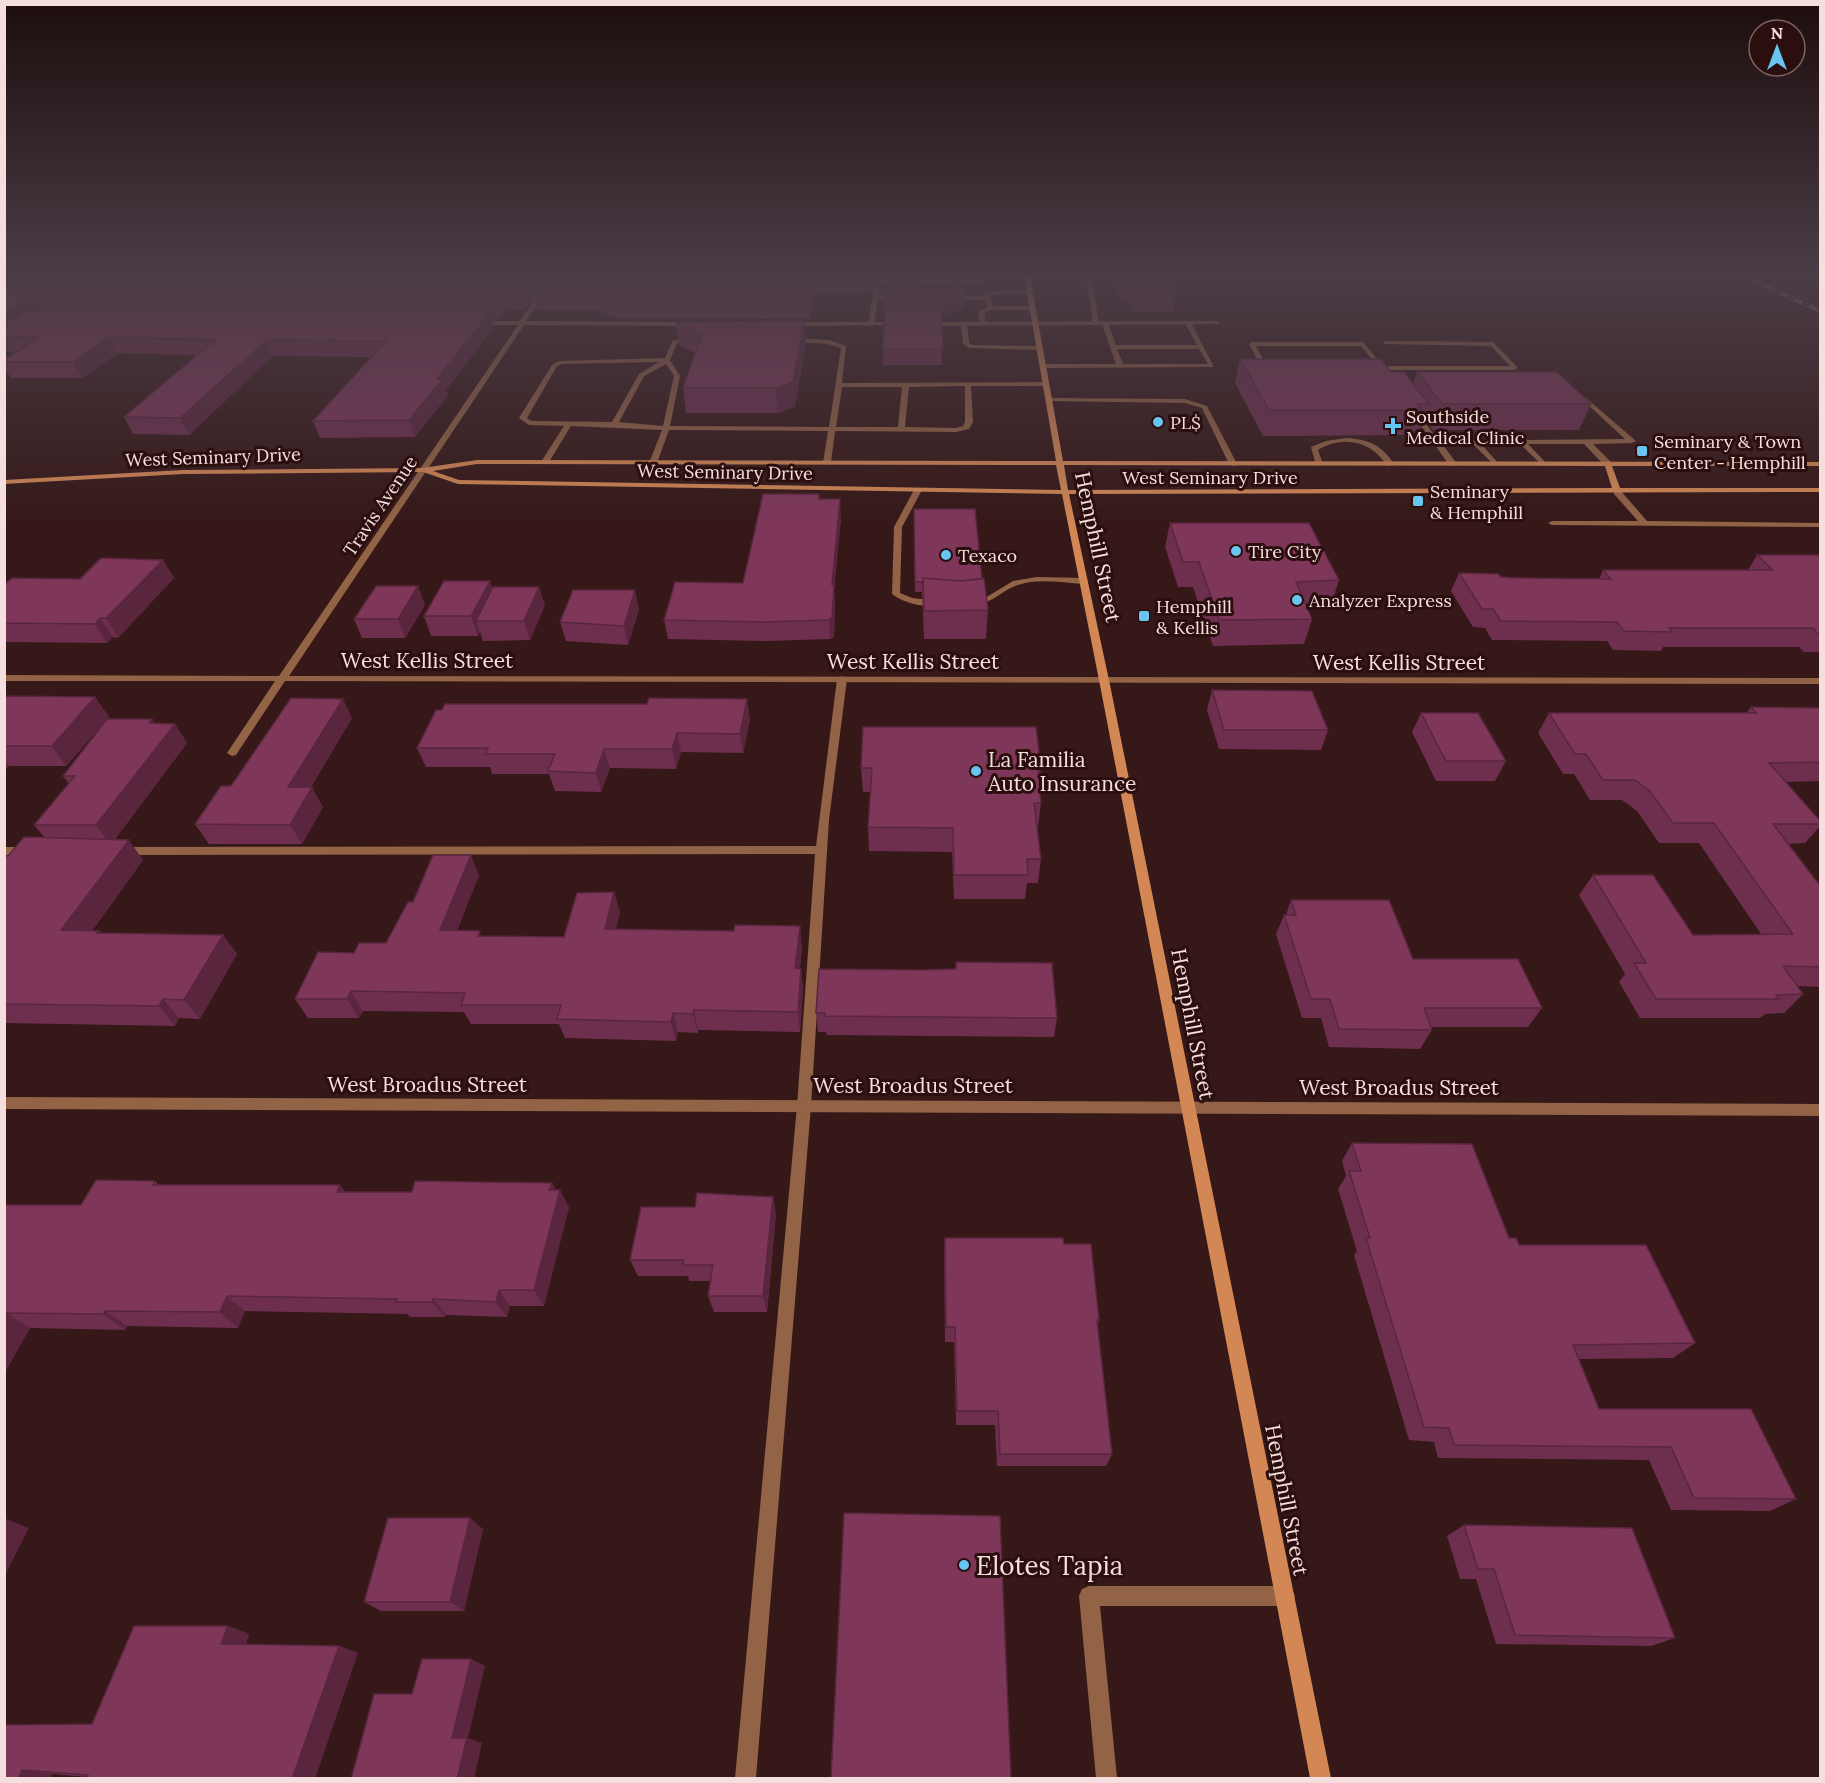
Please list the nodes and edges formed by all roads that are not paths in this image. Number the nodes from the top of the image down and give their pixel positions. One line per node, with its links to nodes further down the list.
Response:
1 (498, 359): 44 (street, Travis Avenue)
2 (842, 359): 19 (street)
3 (1042, 359): 10 (main road, Hemphill Street)
4 (1117, 359): 11 (street)
5 (1208, 359): 11 (street)
6 (1260, 359): 12 (street)
7 (1374, 359): 14 (street)
8 (1507, 359): 14 (street)
9 (667, 360): 23 (street); 24 (street); 25 (street)
10 (1043, 366): 11 (street); 18 (main road, Hemphill Street)
11 (1120, 366)
12 (1277, 368)
13 (1369, 368): 14 (street)
14 (1381, 368): 15 (street)
15 (1388, 378)
16 (906, 384): 17 (street); 19 (street); 27 (street)
17 (968, 384): 18 (street); 27 (street)
18 (1046, 384): 21 (main road, Hemphill Street)
19 (838, 385): 26 (street)
20 (1585, 399): 28 (street)
21 (1049, 400): 35 (main road, Hemphill Street); 36 (street)
22 (1409, 405): 31 (street)
23 (569, 423): 24 (street); 32 (street)
24 (614, 424): 25 (street)
25 (666, 428): 26 (street); 33 (street)
26 (832, 429): 27 (street); 34 (street)
27 (901, 429)
28 (1586, 441): 30 (street); 42 (street)
29 (1475, 442): 30 (street); 31 (street); 40 (street)
30 (1522, 442): 41 (street)
31 (1437, 443): 39 (street)
32 (545, 462): 33 (main road, West Seminary Drive); 44 (main road, West Seminary Drive)
33 (653, 462): 34 (main road, West Seminary Drive)
34 (827, 463): 35 (main road, West Seminary Drive)
35 (1059, 464): 36 (main road, West Seminary Drive); 48 (main road, Hemphill Street)
36 (1233, 464): 37 (main road, West Seminary Drive)
37 (1319, 464): 38 (main road, West Seminary Drive); 38 (street)
38 (1390, 464): 39 (main road, West Seminary Drive)
39 (1453, 464): 40 (main road, West Seminary Drive)
40 (1495, 464): 41 (main road, West Seminary Drive)
41 (1543, 464): 42 (main road, West Seminary Drive)
42 (1608, 464): 43 (main road, West Seminary Drive); 49 (main road)
43 (1821, 464)
44 (422, 470): 45 (main road, West Seminary Drive); 46 (main road, West Seminary Drive); 57 (street, Travis Avenue)
45 (4, 482)
46 (918, 490): 48 (main road, West Seminary Drive); 54 (street)
47 (1821, 490): 49 (main road, West Seminary Drive)
48 (1065, 492): 49 (main road, West Seminary Drive); 53 (main road, Hemphill Street)
49 (1617, 492): 51 (street)
50 (1552, 523): 51 (street)
51 (1645, 525): 52 (street)
52 (1821, 525)
53 (1084, 581): 55 (street); 59 (main road, Hemphill Street)
54 (943, 603)
55 (966, 603)
56 (4, 678): 57 (street, West Kellis Street)
57 (284, 678): 58 (street, West Kellis Street); 61 (street, Travis Avenue)
58 (842, 679): 59 (street, West Kellis Street); 64 (street)
59 (1104, 680): 60 (street, West Kellis Street); 68 (main road, Hemphill Street)
60 (1821, 681)
61 (232, 753)
62 (4, 850): 63 (street)
63 (40, 850)
64 (821, 850): 65 (street); 67 (street)
65 (112, 851)
66 (4, 1103): 67 (street, West Broadus Street)
67 (804, 1106): 68 (street, West Broadus Street); 71 (street)
68 (1189, 1108): 69 (street, West Broadus Street); 70 (main road, Hemphill Street)
69 (1821, 1110)
70 (1285, 1596): 72 (street); 73 (main road, Hemphill Street)
71 (745, 1779)
72 (1106, 1779)
73 (1321, 1779)

